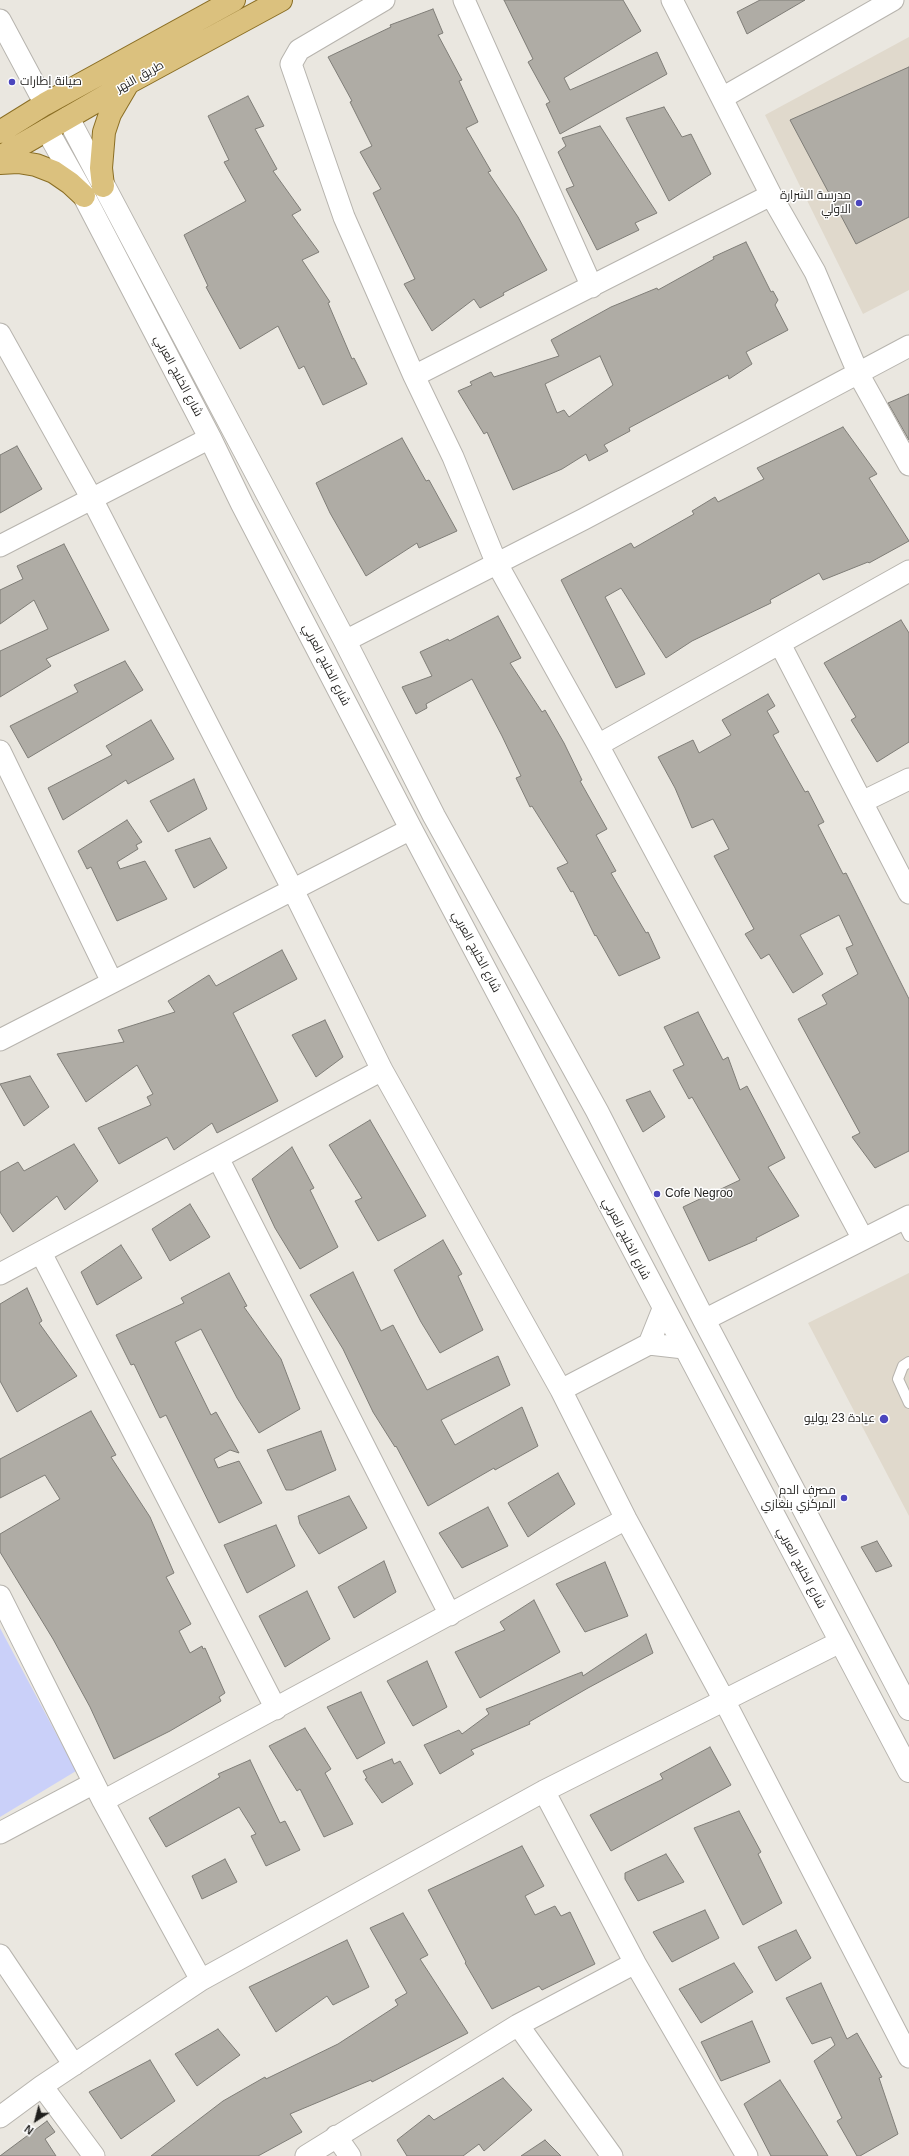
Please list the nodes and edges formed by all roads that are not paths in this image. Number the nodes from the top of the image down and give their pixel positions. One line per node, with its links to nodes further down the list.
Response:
1 (281, 0): 8 (main road, طريق النهر)
2 (384, 0): 23 (street)
3 (464, 0): 19 (street)
4 (672, 0): 9 (street)
5 (886, 2): 9 (street)
6 (222, 3): 10 (main road, طريق النهر)
7 (0, 20): 10 (street)
8 (128, 83): 11 (main road, طريق النهر); 16 (main road)
9 (722, 98): 17 (street)
10 (45, 104): 13 (main road, طريق النهر)
11 (68, 118): 12 (main road, طريق النهر); 16 (main road, شارع الخليج العربي)
12 (47, 130): 14 (main road, طريق النهر); 18 (main road, شارع الخليج العربي)
13 (0, 132)
14 (0, 157)
15 (0, 163): 18 (main road)
16 (103, 186): 30 (main road, شارع الخليج العربي)
17 (770, 195): 19 (street); 22 (street)
18 (84, 196): 24 (main road, شارع الخليج العربي)
19 (592, 287): 23 (street)
20 (0, 334): 26 (street)
21 (909, 346): 22 (street)
22 (859, 375): 25 (street); 28 (street)
23 (414, 376): 28 (street)
24 (210, 438): 26 (street); 36 (main road, شارع الخليج العربي)
25 (909, 465)
26 (92, 499): 27 (street); 37 (street)
27 (0, 546)
28 (496, 562): 30 (street); 32 (street)
29 (909, 571): 31 (street)
30 (345, 641): 42 (main road, شارع الخليج العربي)
31 (780, 644): 32 (street); 35 (street)
32 (598, 745): 46 (street)
33 (0, 751): 39 (street)
34 (909, 779): 35 (street)
35 (862, 802): 38 (street)
36 (411, 829): 37 (street); 43 (main road, شارع الخليج العربي)
37 (293, 890): 39 (street); 41 (street)
38 (909, 893)
39 (112, 982): 40 (street)
40 (2, 1033)
41 (382, 1070): 44 (street); 54 (street)
42 (597, 1112): 43 (main road); 50 (main road, شارع الخليج العربي)
43 (567, 1125): 49 (main road, شارع الخليج العربي)
44 (218, 1158): 47 (street); 58 (street)
45 (906, 1224): 46 (street)
46 (863, 1239): 50 (street)
47 (41, 1253): 48 (street); 62 (street)
48 (0, 1274)
49 (663, 1309): 51 (street); 52 (main road, شارع الخليج العربي)
50 (704, 1320): 61 (main road, شارع الخليج العربي)
51 (649, 1344): 52 (street); 54 (street)
52 (684, 1348): 59 (main road, شارع الخليج العربي)
53 (909, 1362): 55 (lane)
54 (562, 1390): 56 (street)
55 (909, 1403)
56 (626, 1519): 58 (street); 60 (street)
57 (0, 1596): 65 (street)
58 (450, 1616): 62 (street)
59 (840, 1642): 60 (street); 63 (main road, شارع الخليج العربي)
60 (724, 1700): 64 (street); 71 (street)
61 (908, 1703)
62 (276, 1709): 65 (street)
63 (909, 1772)
64 (544, 1791): 68 (street); 69 (street)
65 (99, 1792): 66 (street); 69 (street)
66 (0, 1833)
67 (0, 1955): 72 (street)
68 (635, 1963): 70 (street); 80 (street)
69 (201, 1980): 72 (street)
70 (518, 2025): 75 (street); 79 (street)
71 (909, 2057)
72 (74, 2064): 73 (street)
73 (42, 2086): 74 (street); 76 (street)
74 (0, 2117)
75 (336, 2136): 77 (street); 78 (street)
76 (94, 2156)
77 (306, 2156)
78 (350, 2156)
79 (612, 2156)
80 (747, 2156)

